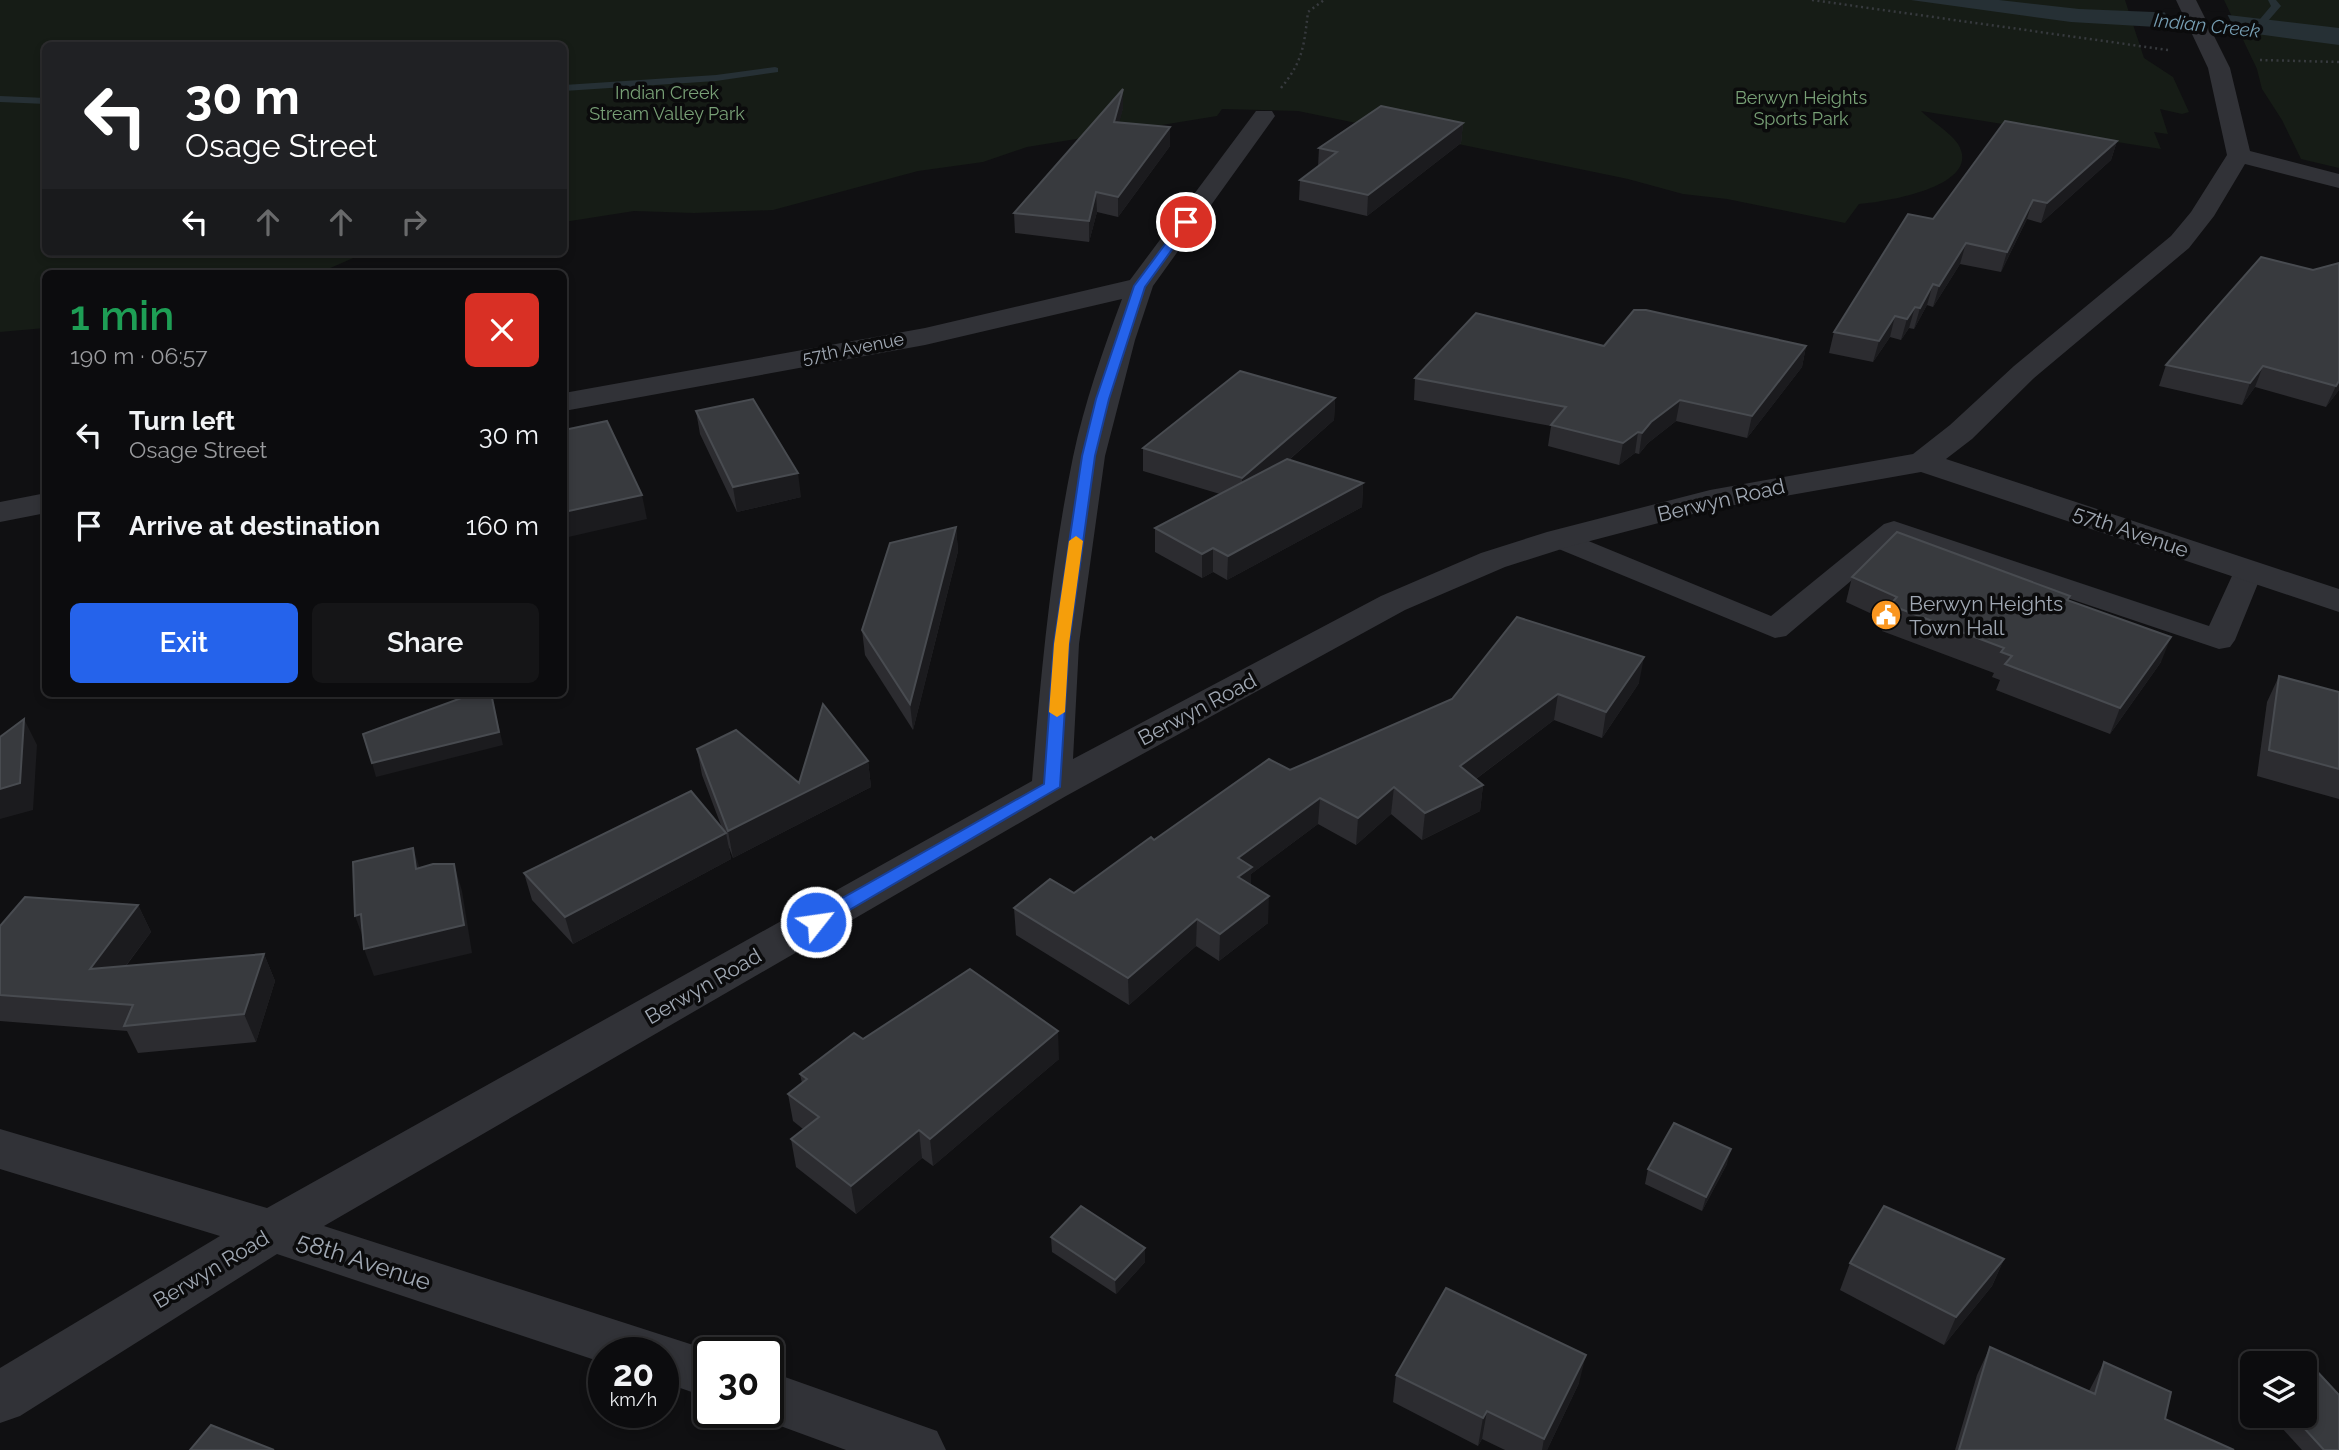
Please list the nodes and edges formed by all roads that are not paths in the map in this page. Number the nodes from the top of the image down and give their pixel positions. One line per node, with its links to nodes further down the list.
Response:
1 (2188, 4): 3 (street)
2 (1264, 116): 5 (street)
3 (2239, 155): 4 (street); 7 (street, Berwyn Road)
4 (2339, 181)
5 (1140, 286): 6 (street, 57th Avenue); 13 (street)
6 (567, 401)
7 (1923, 461): 10 (street, Berwyn Road); 11 (street, 57th Avenue)
8 (42, 504): 9 (street)
9 (0, 512)
10 (1559, 539): 11 (lane); 13 (street, Berwyn Road)
11 (2248, 571): 12 (street, 57th Avenue)
12 (2339, 601)
13 (1052, 787): 15 (street, Berwyn Road)
14 (0, 1149): 15 (street, 58th Avenue)
15 (272, 1231): 16 (street, 58th Avenue); 17 (street, Berwyn Road)
16 (597, 1337)
17 (0, 1398)
18 (784, 1402): 19 (street)
19 (917, 1450)

